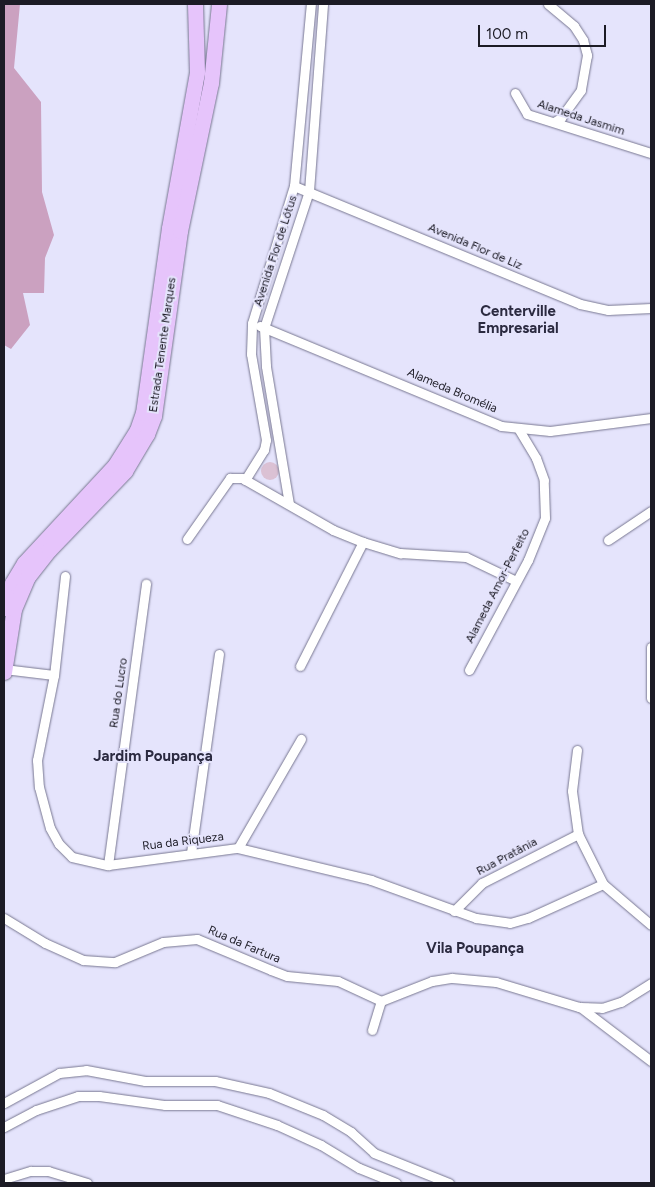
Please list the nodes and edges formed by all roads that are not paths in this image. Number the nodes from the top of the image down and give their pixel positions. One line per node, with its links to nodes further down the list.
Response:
1 (195, 4): 25 (main road, Estrada Tenente Marques)
2 (219, 4): 29 (main road, Estrada Tenente Marques)
3 (311, 4): 9 (street, Avenida Flor de Lótus)
4 (323, 4): 10 (street, Avenida Flor de Lótus)
5 (548, 4): 7 (street)
6 (515, 93): 7 (street, Alameda Jasmim)
7 (554, 122): 8 (street, Alameda Jasmim)
8 (651, 153)
9 (294, 186): 10 (street, Avenida Flor de Liz); 12 (street, Avenida Flor de Lótus)
10 (309, 191): 11 (street, Avenida Flor de Liz); 13 (street, Avenida Flor de Lótus)
11 (651, 308)
12 (252, 323): 13 (street, Alameda Bromélia); 16 (street, Avenida Flor de Lótus)
13 (264, 328): 15 (street, Alameda Bromélia); 17 (street, Avenida Flor de Lótus)
14 (651, 418): 15 (street, Alameda Bromélia)
15 (519, 430): 23 (street, Alameda Amor-Perfeito)
16 (245, 480): 17 (street); 19 (street)
17 (289, 504): 21 (street)
18 (651, 511): 20 (street)
19 (187, 538)
20 (608, 540)
21 (363, 542): 23 (street); 28 (street)
22 (65, 576): 31 (street, Rua da Riqueza)
23 (516, 582): 30 (street, Alameda Amor-Perfeito)
24 (146, 584): 38 (street, Rua do Lucro)
25 (4, 608)
26 (651, 647): 32 (street)
27 (219, 654): 37 (street)
28 (300, 666)
29 (4, 670): 31 (street)
30 (469, 670)
31 (54, 675): 38 (street, Rua da Riqueza)
32 (651, 698)
33 (301, 739): 36 (street)
34 (577, 750): 35 (street)
35 (578, 834): 39 (street); 40 (street, Rua Pratânia)
36 (238, 848): 37 (street, Rua da Riqueza); 40 (street, Rua da Riqueza)
37 (191, 853): 38 (street, Rua da Riqueza)
38 (108, 864)
39 (603, 884): 40 (street, Rua da Riqueza); 42 (street)
40 (454, 911)
41 (4, 918): 44 (street, Rua da Fartura)
42 (651, 925)
43 (651, 983): 45 (street)
44 (381, 1001): 45 (street); 46 (street)
45 (579, 1006): 47 (street)
46 (372, 1030)
47 (651, 1060)
48 (4, 1103): 53 (street)
49 (4, 1127): 52 (street)
50 (4, 1179): 51 (street)
51 (87, 1183)
52 (396, 1183)
53 (449, 1183)

